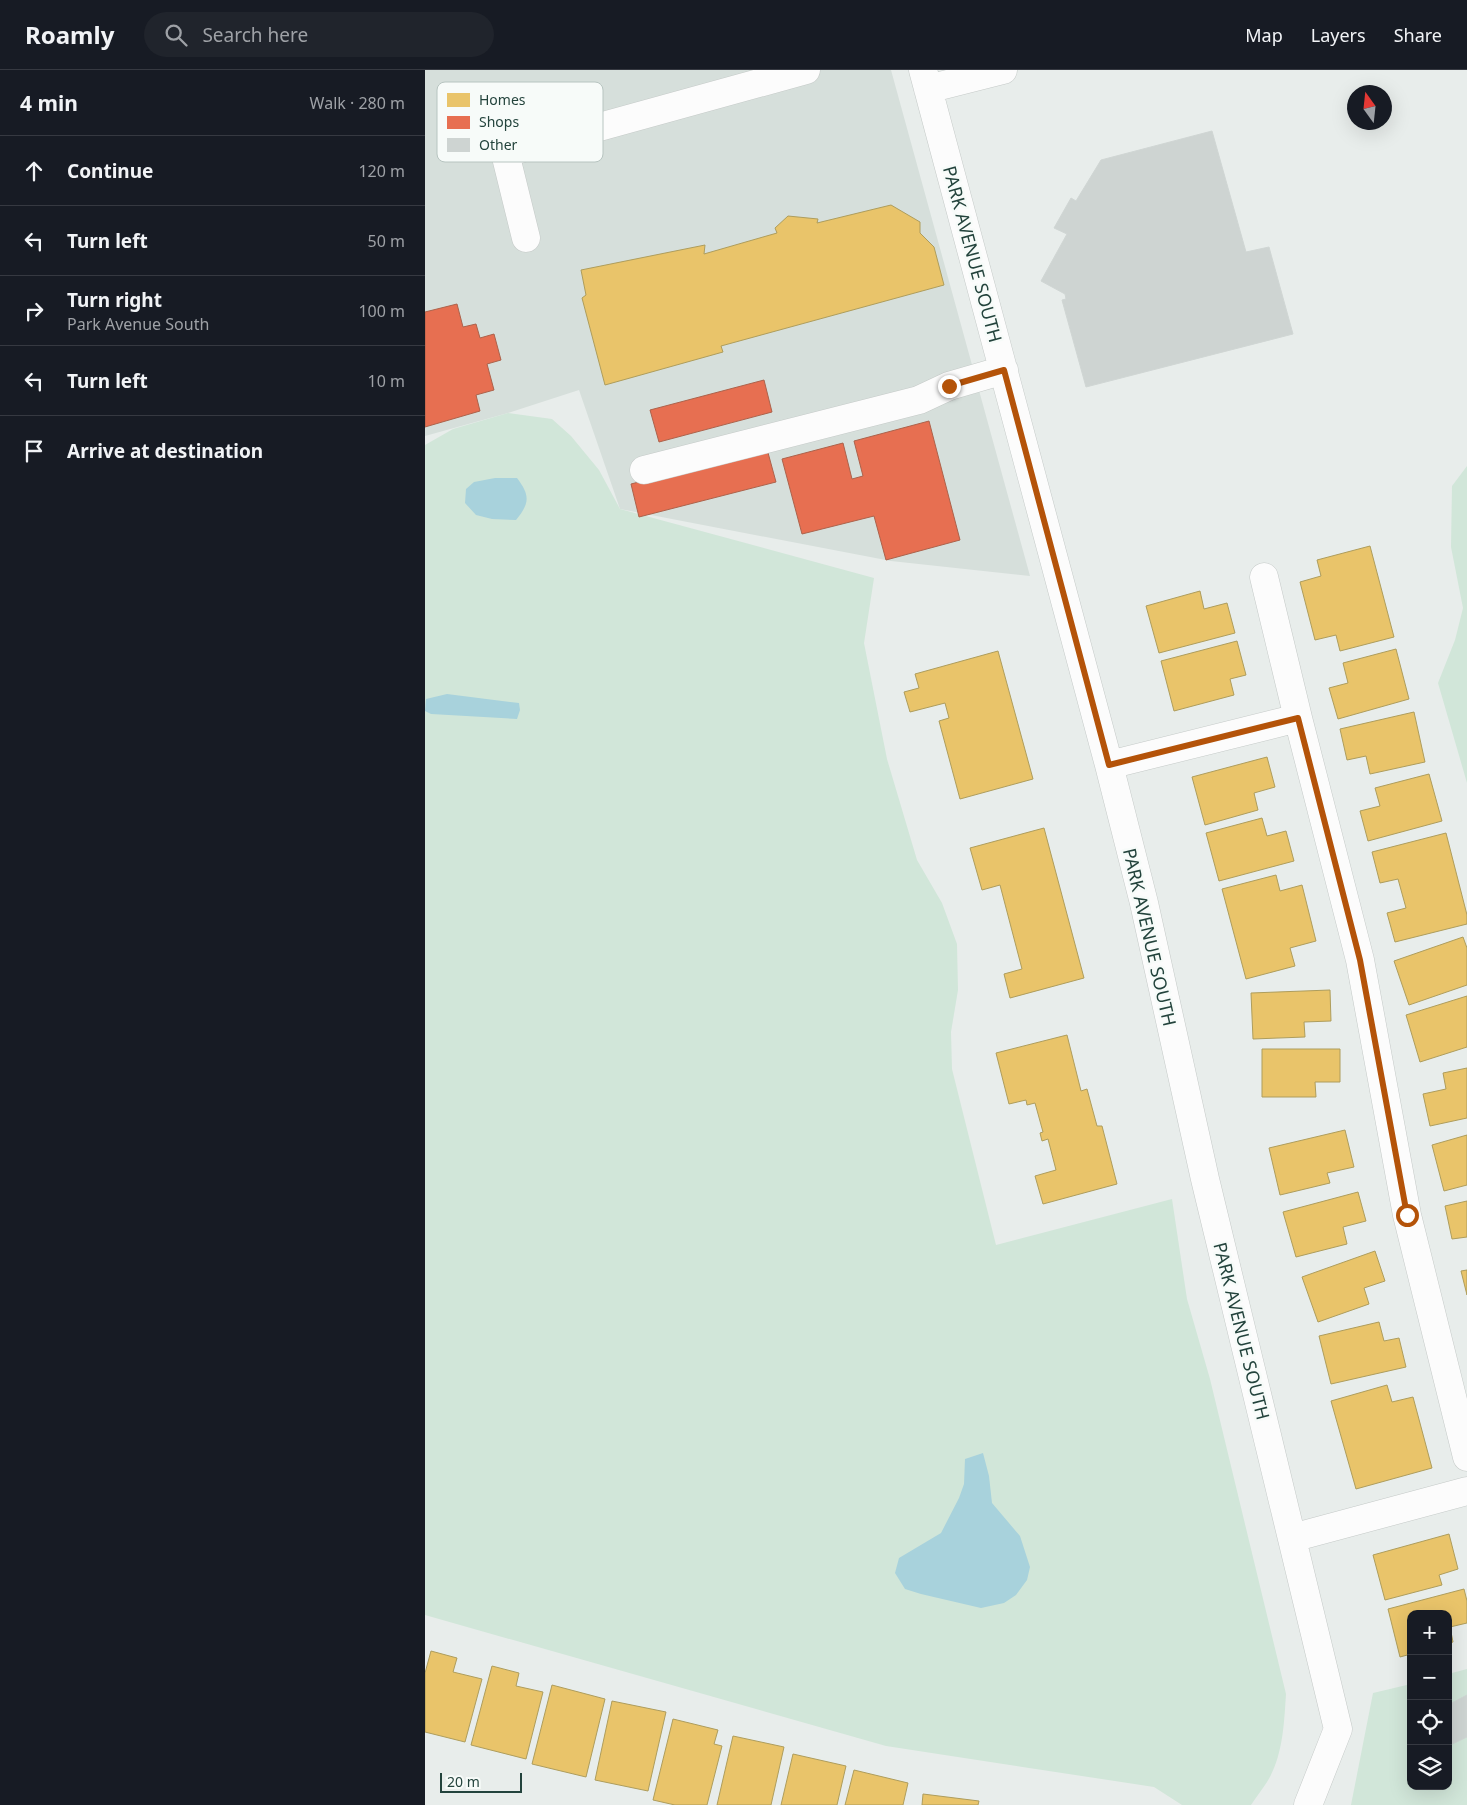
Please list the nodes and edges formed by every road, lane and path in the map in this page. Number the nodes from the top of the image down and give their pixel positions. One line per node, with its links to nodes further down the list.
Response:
1 (806, 70): 4 (street)
2 (1003, 70): 3 (street)
3 (926, 80): 7 (street, PARK AVENUE SOUTH)
4 (603, 126)
5 (507, 162): 6 (street)
6 (526, 238)
7 (1004, 370): 8 (street); 11 (street, PARK AVENUE SOUTH)
8 (644, 470)
9 (1264, 577): 10 (street)
10 (1298, 718): 11 (street); 12 (street)
11 (1109, 765): 14 (street, PARK AVENUE SOUTH)
12 (1467, 1456)
13 (1467, 1490): 14 (street)
14 (1292, 1538): 15 (street, PARK AVENUE SOUTH)
15 (1308, 1805)

